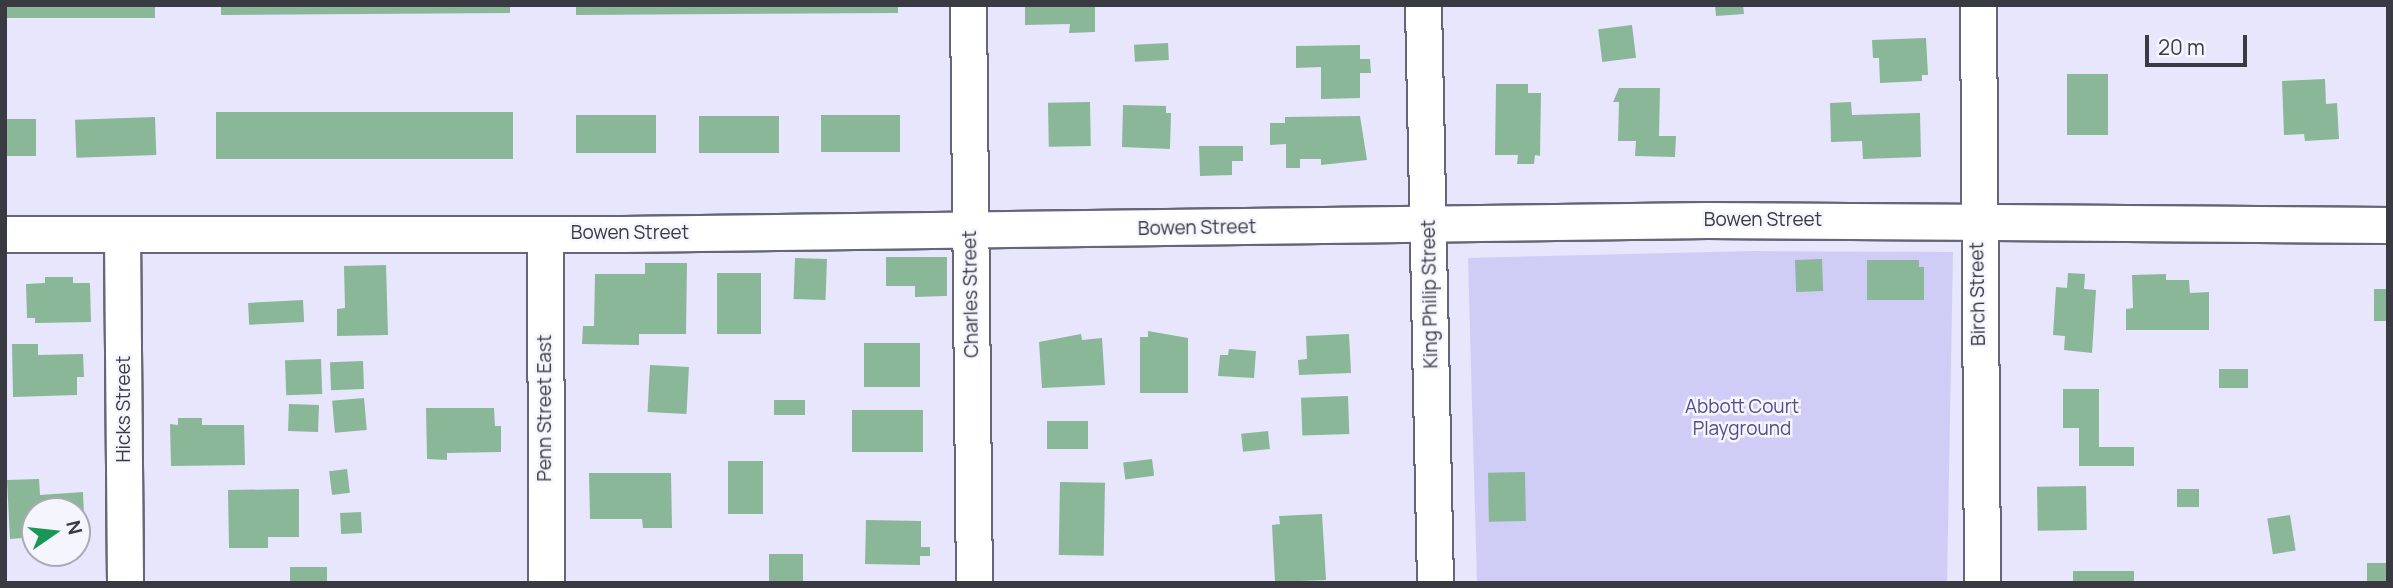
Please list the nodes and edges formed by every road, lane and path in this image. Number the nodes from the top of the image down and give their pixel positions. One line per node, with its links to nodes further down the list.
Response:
1 (968, 5): 7 (street, Charles Street)
2 (1423, 5): 5 (street, King Philip Street)
3 (1978, 5): 4 (street, Birch Street)
4 (1978, 221): 5 (street, Bowen Street); 6 (street, Bowen Street); 15 (street, Birch Street)
5 (1429, 225): 7 (street, Bowen Street); 14 (street, King Philip Street)
6 (2388, 225)
7 (970, 231): 10 (street, Bowen Street); 13 (street, Charles Street)
8 (5, 234): 9 (street, Bowen Street)
9 (122, 234): 10 (street, Bowen Street); 11 (street, Hicks Street)
10 (545, 234): 12 (street, Penn Street East)
11 (125, 583)
12 (546, 583)
13 (974, 583)
14 (1435, 583)
15 (1982, 583)

